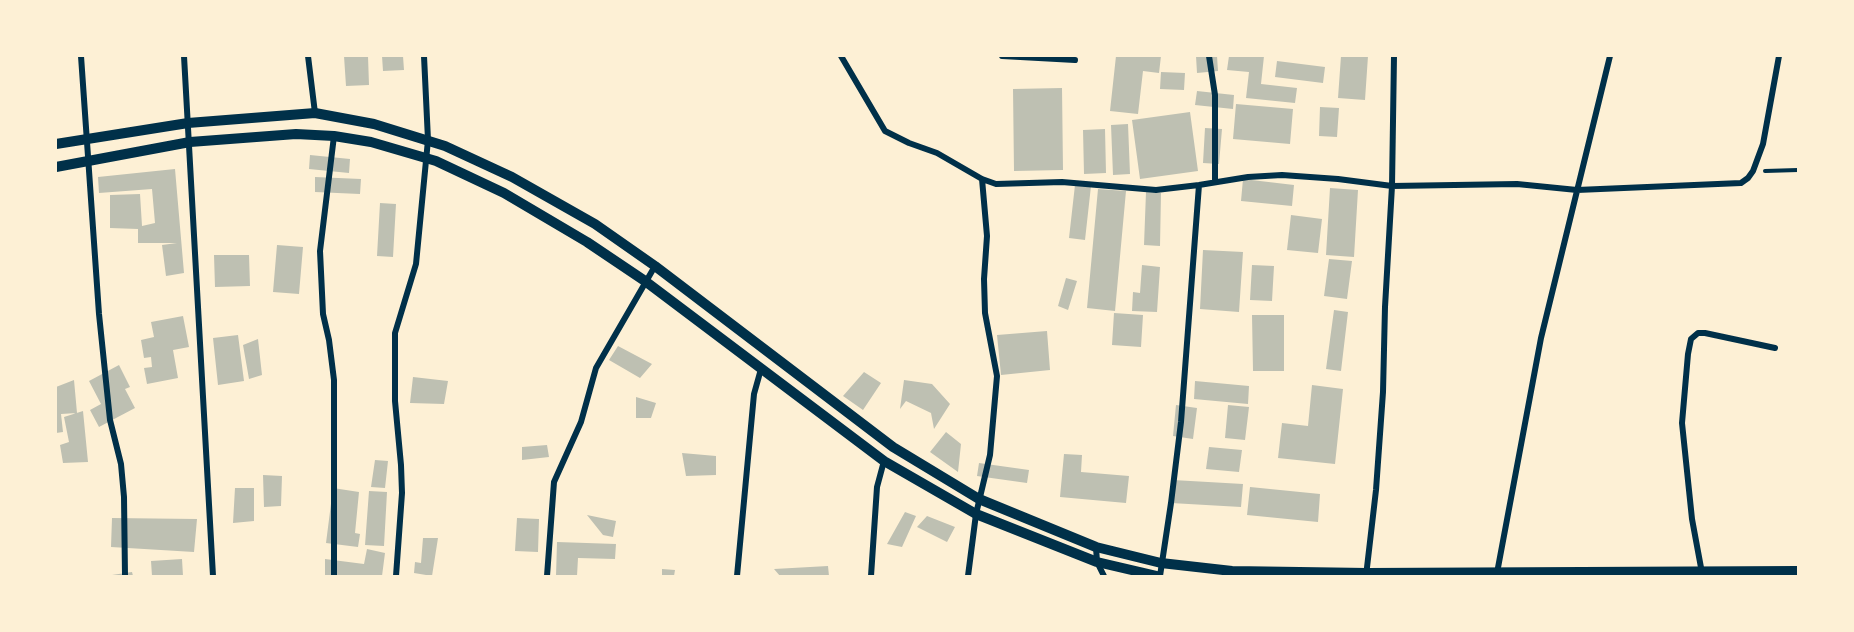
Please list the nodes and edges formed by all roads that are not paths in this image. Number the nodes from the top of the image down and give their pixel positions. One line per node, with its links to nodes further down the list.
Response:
1 (81, 56): 15 (street)
2 (184, 56): 13 (street)
3 (308, 56): 12 (street)
4 (424, 56): 16 (street)
5 (841, 56): 22 (street)
6 (1002, 56): 11 (street)
7 (1209, 56): 23 (street)
8 (1394, 56): 25 (street)
9 (1610, 56): 26 (street)
10 (1779, 56): 26 (street)
11 (1075, 60)
12 (315, 113): 13 (street); 16 (street)
13 (188, 123): 15 (street); 17 (street)
14 (334, 136): 17 (street); 19 (street); 43 (street)
15 (87, 140): 18 (street); 20 (street)
16 (428, 140): 19 (street); 27 (street)
17 (190, 142): 20 (street); 42 (street)
18 (56, 144)
19 (426, 158): 28 (street); 44 (street)
20 (89, 162): 21 (street); 41 (street)
21 (56, 167)
22 (982, 179): 24 (street); 32 (street)
23 (1215, 182): 24 (street); 25 (street)
24 (1199, 186): 36 (street)
25 (1392, 186): 26 (street); 39 (street)
26 (1577, 190): 40 (street)
27 (655, 266): 28 (street); 32 (street)
28 (645, 281): 30 (street); 45 (street)
29 (1774, 348): 38 (street)
30 (761, 369): 31 (street); 46 (street)
31 (884, 461): 33 (street); 47 (street)
32 (979, 499): 33 (street); 34 (street)
33 (976, 514): 35 (street); 48 (street)
34 (1096, 547): 35 (street); 36 (street)
35 (1096, 562): 49 (street); 50 (street)
36 (1161, 563): 39 (street); 50 (street)
37 (1798, 571): 38 (street)
38 (1702, 574): 40 (street)
39 (1366, 575): 40 (street)
40 (1497, 575)
41 (125, 576)
42 (213, 576)
43 (334, 576)
44 (396, 576)
45 (547, 576)
46 (737, 576)
47 (871, 576)
48 (968, 576)
49 (1104, 576)
50 (1158, 576)

